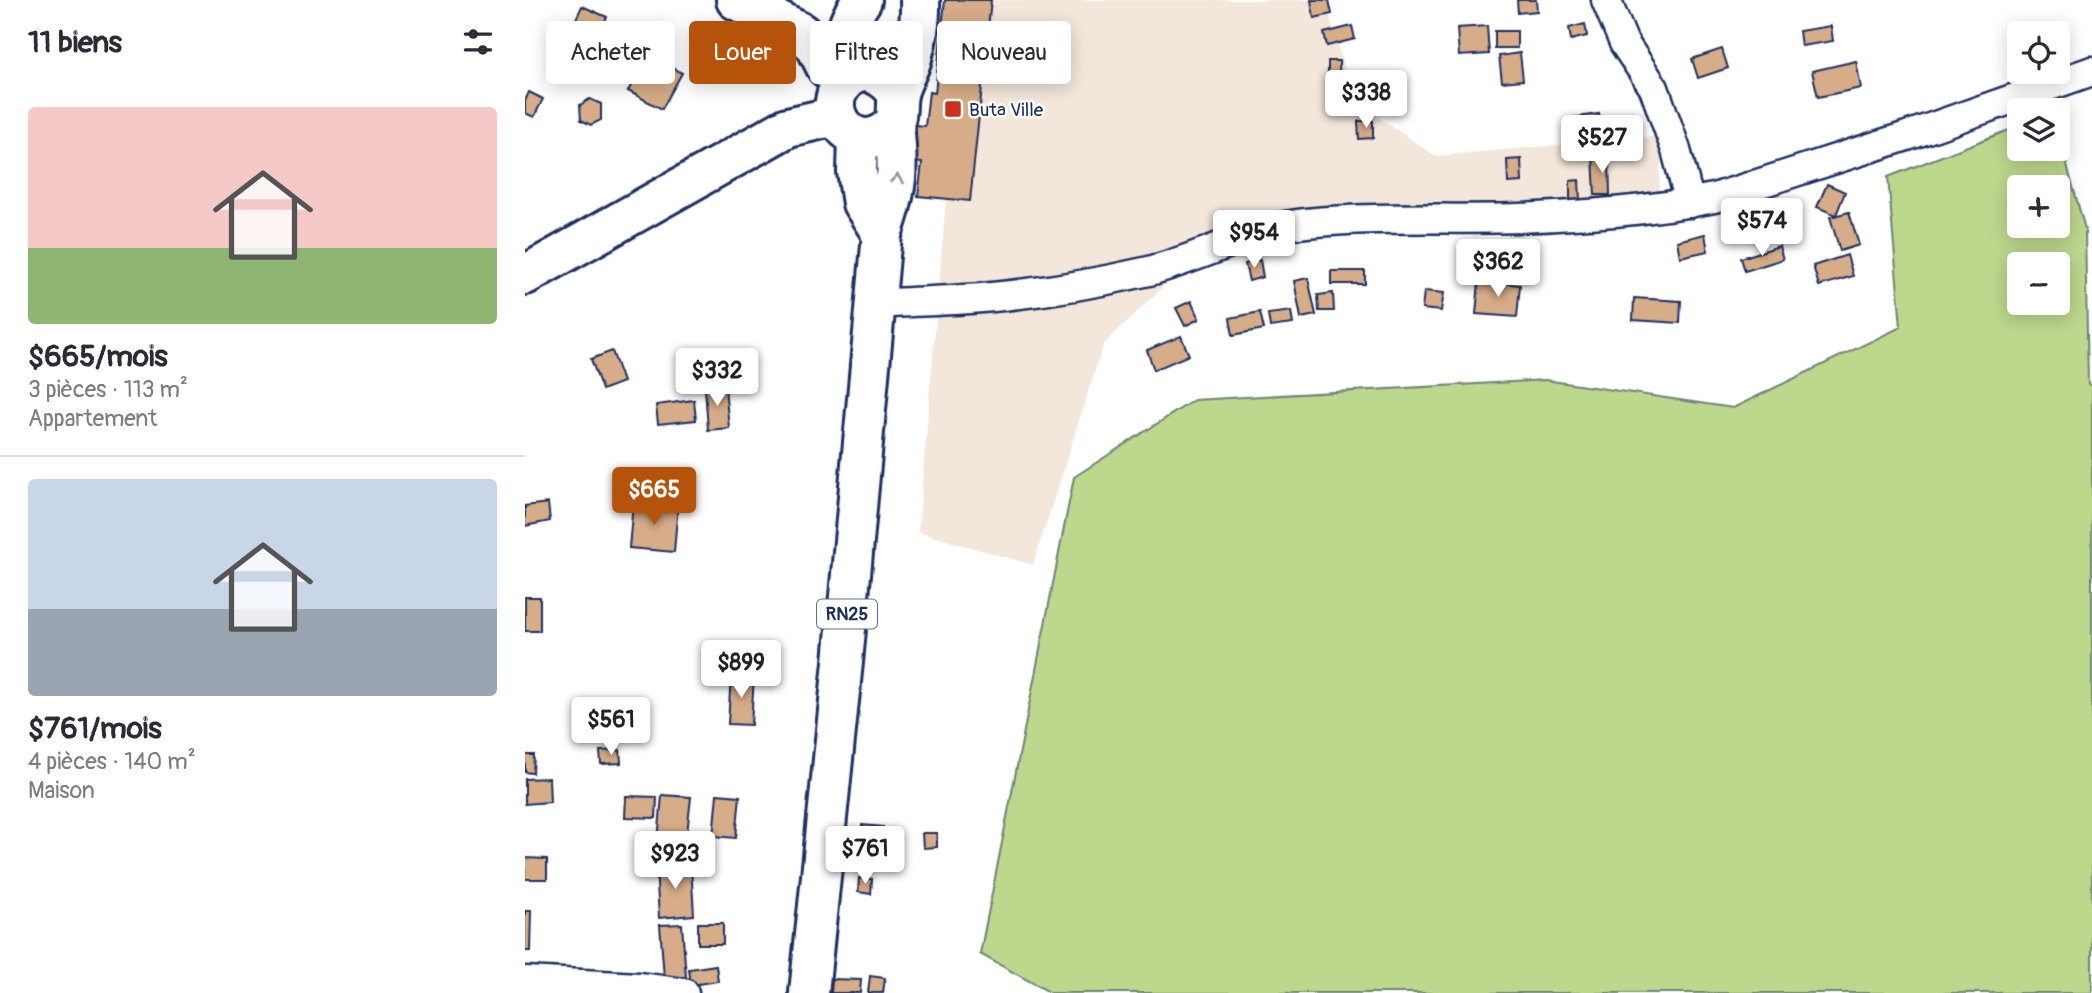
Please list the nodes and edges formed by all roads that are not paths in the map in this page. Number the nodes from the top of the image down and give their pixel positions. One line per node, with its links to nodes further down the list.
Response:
1 (736, 0): 6 (main road)
2 (862, 0): 6 (main road)
3 (920, 0): 7 (main road, RN25)
4 (1606, 0): 8 (street)
5 (2092, 71): 8 (street)
6 (847, 103): 7 (main road); 7 (main road); 9 (main road); 10 (main road)
7 (896, 109): 9 (main road, RN25, one-way to 7)
8 (1690, 203): 11 (street)
9 (881, 234): 11 (main road, RN25)
10 (525, 275)
11 (875, 303): 14 (main road, RN25)
12 (525, 981): 13 (street)
13 (684, 993)
14 (809, 993)

